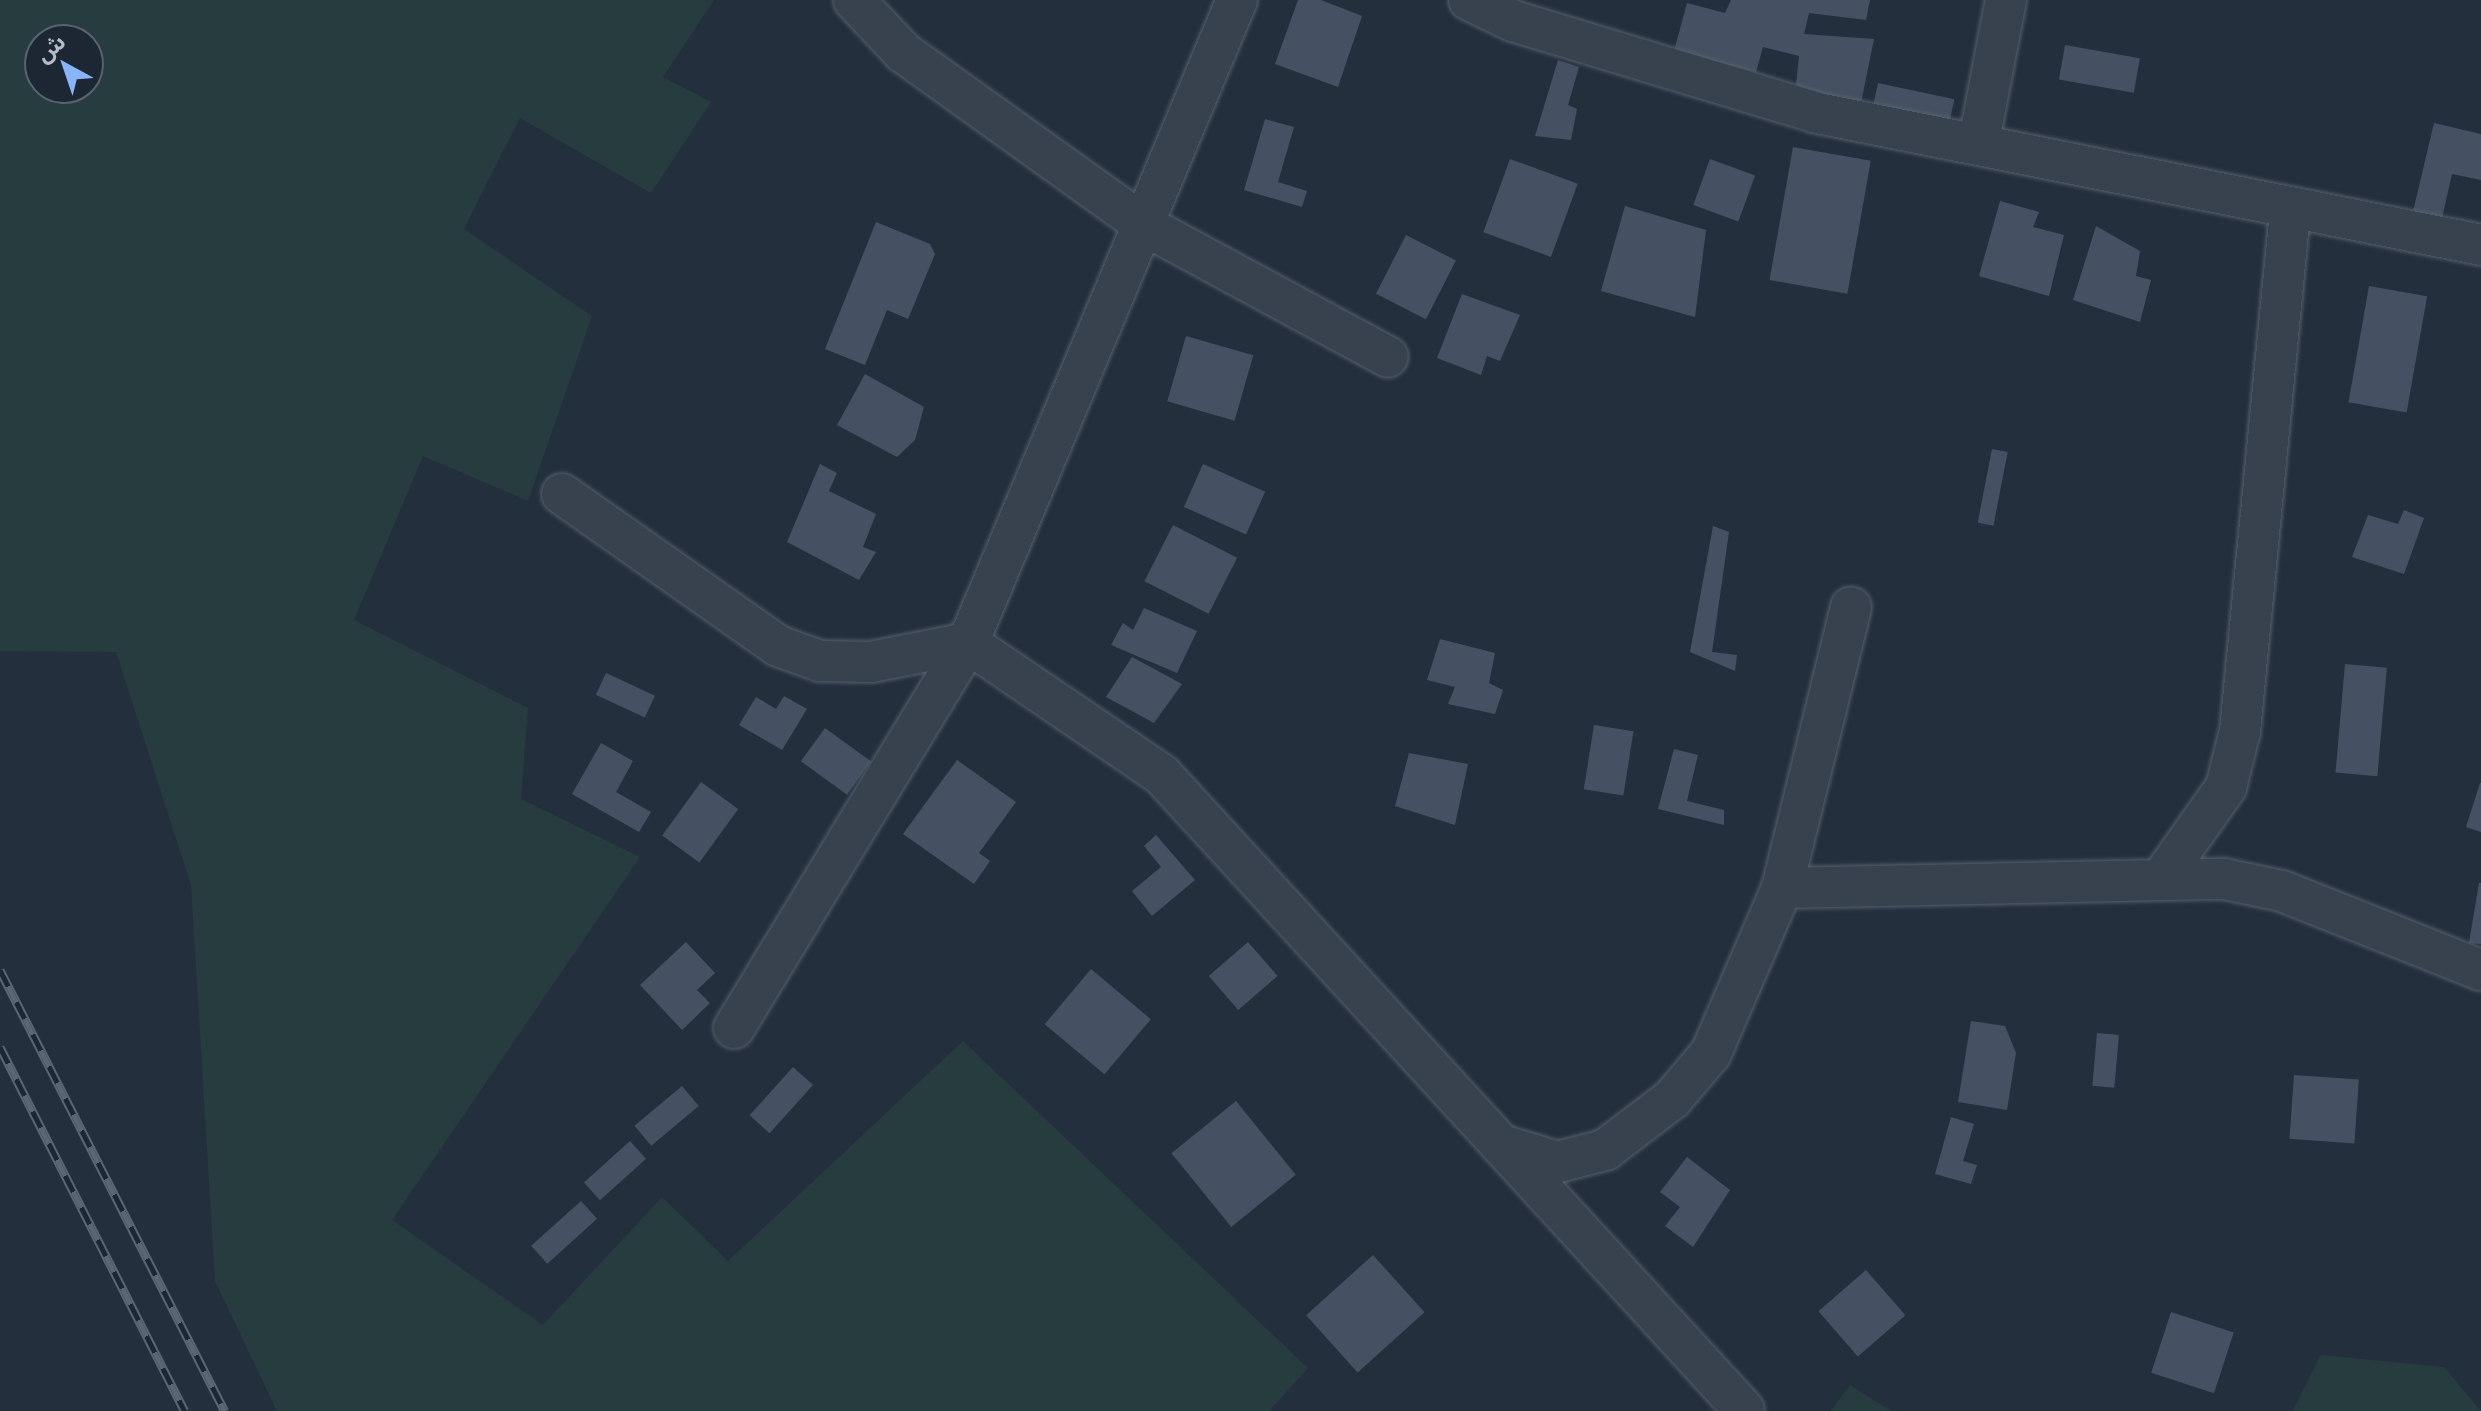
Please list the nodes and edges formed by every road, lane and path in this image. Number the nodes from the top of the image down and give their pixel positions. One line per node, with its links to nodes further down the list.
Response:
1 (854, 0): 7 (street)
2 (1237, 0): 7 (street)
3 (1469, 0): 5 (street)
4 (2006, 0): 5 (street)
5 (1979, 141): 6 (street)
6 (2290, 212): 8 (street); 13 (street)
7 (1144, 225): 9 (street); 12 (street)
8 (2481, 245)
9 (1388, 357)
10 (562, 494): 12 (street)
11 (1851, 607): 14 (street)
12 (968, 643): 16 (street); 17 (street)
13 (2164, 875): 14 (street); 15 (street)
14 (1782, 888): 17 (street)
15 (2481, 970)
16 (734, 1028)
17 (1497, 1143): 18 (street)
18 (1744, 1410)

